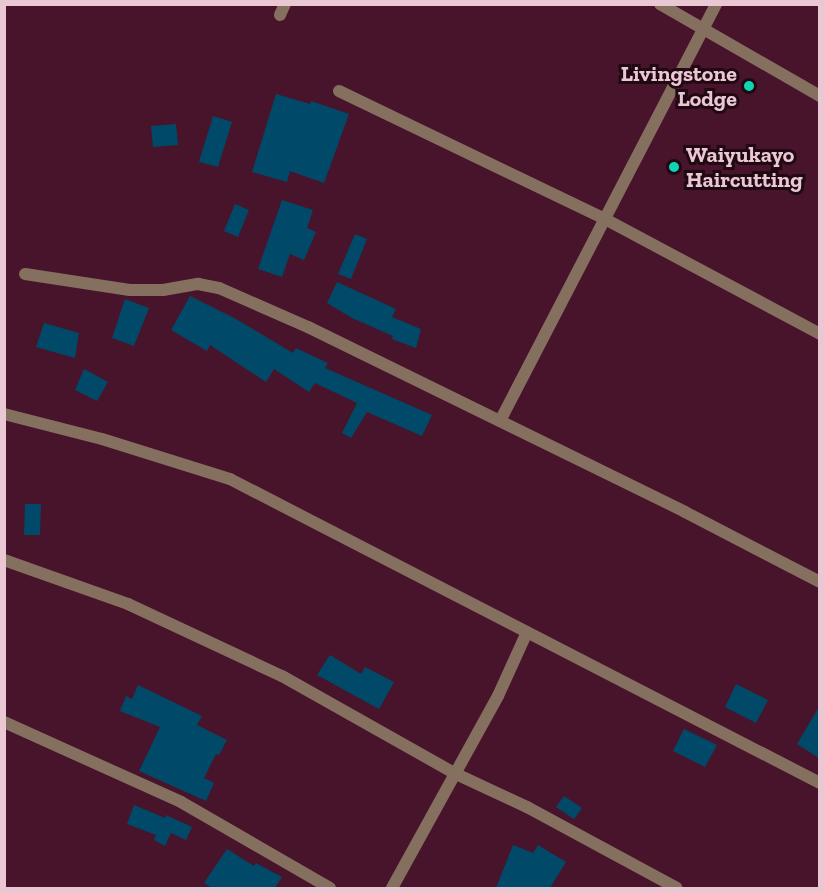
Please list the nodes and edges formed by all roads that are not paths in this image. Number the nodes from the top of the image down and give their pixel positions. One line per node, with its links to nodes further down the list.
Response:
1 (660, 4): 3 (street)
2 (716, 4): 3 (street)
3 (702, 28): 5 (street); 6 (street)
4 (339, 91): 6 (street)
5 (819, 96)
6 (605, 219): 8 (street); 10 (street)
7 (25, 274): 10 (street)
8 (819, 334)
9 (4, 414): 13 (street)
10 (500, 421): 12 (street)
11 (4, 560): 15 (street)
12 (819, 582)
13 (528, 632): 15 (street); 16 (street)
14 (4, 722): 17 (street)
15 (453, 773): 18 (street); 19 (street)
16 (819, 783)
17 (330, 888)
18 (392, 888)
19 (677, 888)

